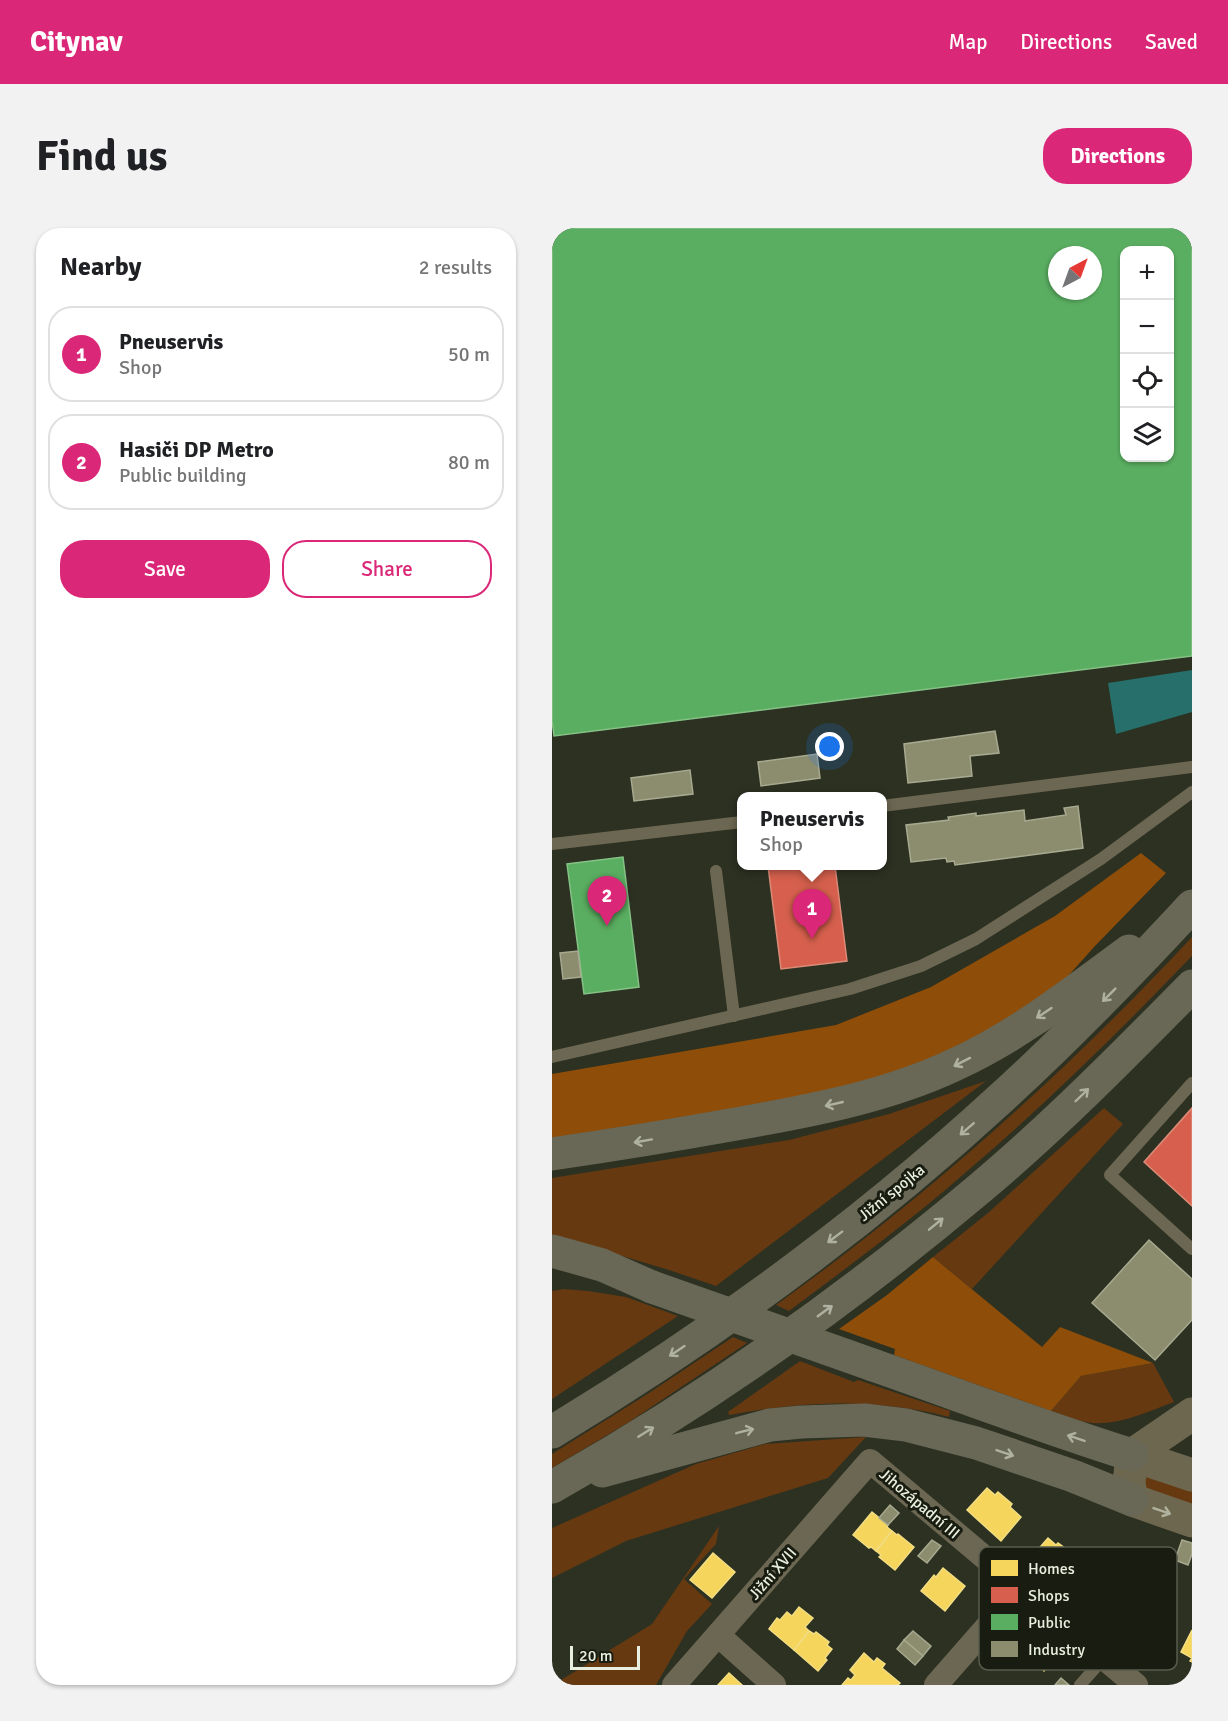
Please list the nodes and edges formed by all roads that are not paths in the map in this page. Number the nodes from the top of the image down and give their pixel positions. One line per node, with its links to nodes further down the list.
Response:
1 (1192, 767): 3 (lane)
2 (1192, 792): 9 (lane)
3 (887, 805)
4 (737, 822): 5 (lane)
5 (552, 844)
6 (716, 871): 9 (lane)
7 (1192, 905): 12 (highway, one-way to 12); 18 (highway, Jižní spojka, one-way to 18)
8 (1192, 986): 24 (highway, one-way to 8)
9 (734, 1016): 10 (lane)
10 (552, 1057)
11 (1192, 1083): 13 (lane)
12 (552, 1154)
13 (1192, 1248)
14 (552, 1251): 16 (highway)
15 (552, 1276): 16 (highway)
16 (652, 1287): 19 (highway, one-way to 16, bridge)
17 (1192, 1415): 19 (street); 21 (street)
18 (552, 1432)
19 (1132, 1455): 22 (street); 23 (highway); 25 (street)
20 (870, 1461): 27 (street, Jihozápadní III); 28 (street, Jižní XVII)
21 (1192, 1467)
22 (1192, 1475)
23 (1073, 1476): 24 (highway, one-way to 23); 25 (highway)
24 (556, 1485)
25 (1132, 1500): 26 (street, one-way to 26)
26 (1192, 1521)
27 (979, 1553)
28 (718, 1635): 32 (street, Jižní XVII); 33 (street)
29 (979, 1636): 34 (street)
30 (1093, 1670): 35 (lane)
31 (1118, 1670): 36 (street, Jihozápadní III)
32 (674, 1685)
33 (774, 1685)
34 (936, 1685)
35 (1080, 1685)
36 (1136, 1685)

